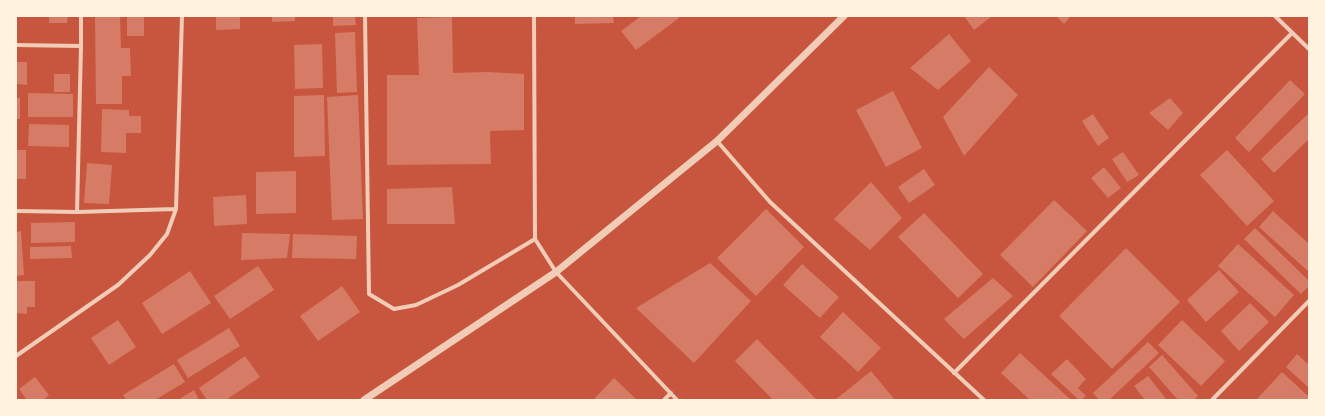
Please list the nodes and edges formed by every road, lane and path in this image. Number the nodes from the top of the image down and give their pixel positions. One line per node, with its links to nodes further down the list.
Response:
1 (81, 16): 9 (street)
2 (182, 16): 12 (street)
3 (365, 16): 15 (street)
4 (534, 16): 15 (street)
5 (844, 16): 11 (street)
6 (1276, 16): 7 (street)
7 (1292, 33): 10 (street); 19 (street)
8 (16, 45): 9 (street)
9 (81, 46): 14 (street)
10 (1309, 49)
11 (717, 141): 16 (street); 19 (street)
12 (176, 209): 14 (street); 18 (street)
13 (16, 211): 14 (street)
14 (77, 212)
15 (535, 239): 16 (street)
16 (556, 272): 20 (street); 21 (street)
17 (1309, 301): 25 (street)
18 (16, 356)
19 (954, 373): 24 (street)
20 (670, 393): 22 (street); 23 (street)
21 (364, 400)
22 (664, 400)
23 (677, 400)
24 (984, 400)
25 (1212, 400)

